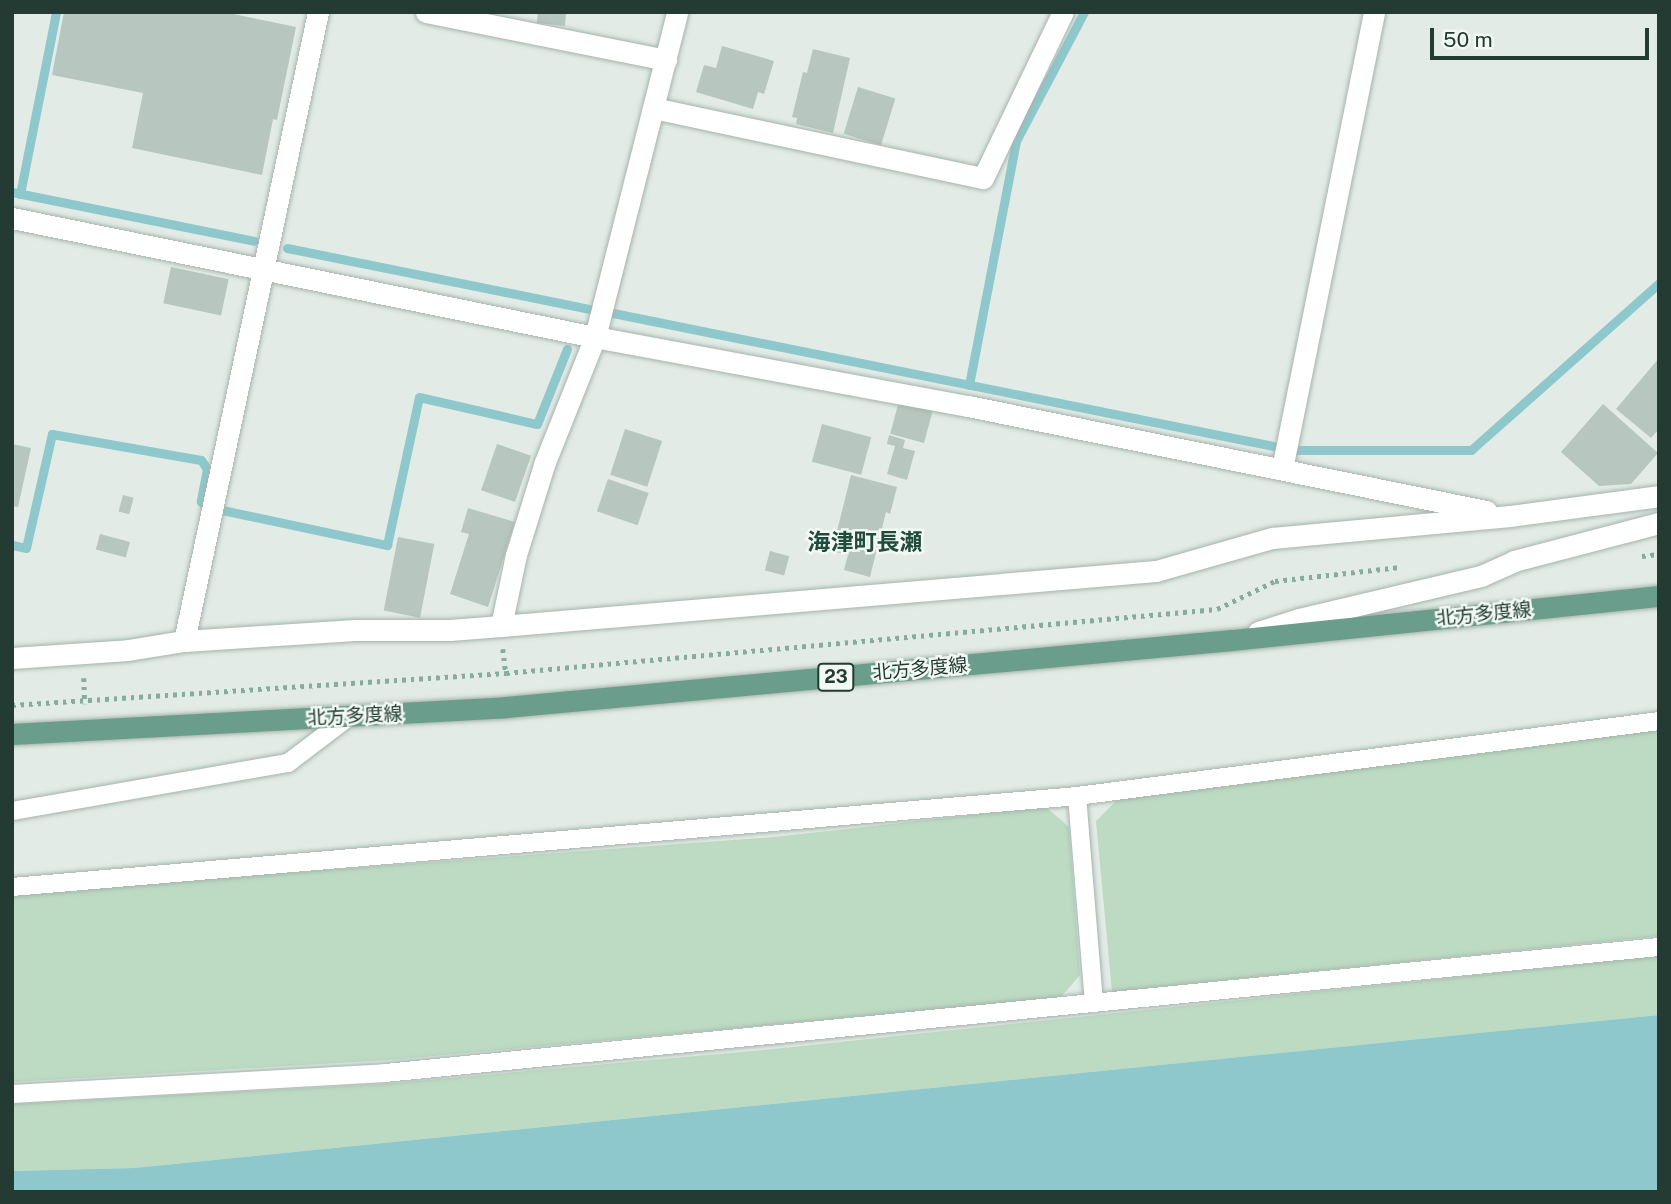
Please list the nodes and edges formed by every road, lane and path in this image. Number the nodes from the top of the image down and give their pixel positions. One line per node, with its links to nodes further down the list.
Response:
1 (318, 12): 9 (street)
2 (426, 12): 6 (street)
3 (677, 12): 6 (street)
4 (1063, 12): 7 (street)
5 (1374, 12): 11 (street)
6 (666, 60): 7 (street)
7 (653, 108): 10 (street)
8 (12, 218): 9 (street)
9 (265, 267): 10 (street); 21 (street)
10 (595, 337): 11 (street); 19 (street)
11 (1282, 469): 13 (street)
12 (1659, 496): 13 (street)
13 (1510, 516): 19 (street)
14 (1659, 523): 20 (street)
15 (1659, 554): 16 (path)
16 (1632, 557)
17 (1413, 565): 24 (path)
18 (1659, 596): 20 (main road, 北方多度線 / 23)
19 (500, 626): 21 (street); 24 (path)
20 (1232, 640): 27 (main road, 北方多度線 / 23)
21 (184, 642): 22 (street)
22 (83, 654): 23 (street); 25 (path)
23 (12, 658)
24 (506, 673): 25 (path); 27 (path)
25 (85, 701): 26 (path); 30 (path)
26 (12, 705)
27 (506, 707): 28 (main road, 北方多度線 / 23)
28 (350, 716): 30 (main road, 北方多度線 / 23); 33 (lane)
29 (1659, 721): 32 (lane)
30 (85, 729): 31 (main road, 北方多度線 / 23)
31 (12, 734)
32 (1077, 796): 34 (lane); 36 (lane)
33 (12, 811)
34 (12, 887)
35 (1659, 947): 36 (lane)
36 (1094, 1003): 37 (lane)
37 (12, 1094)

